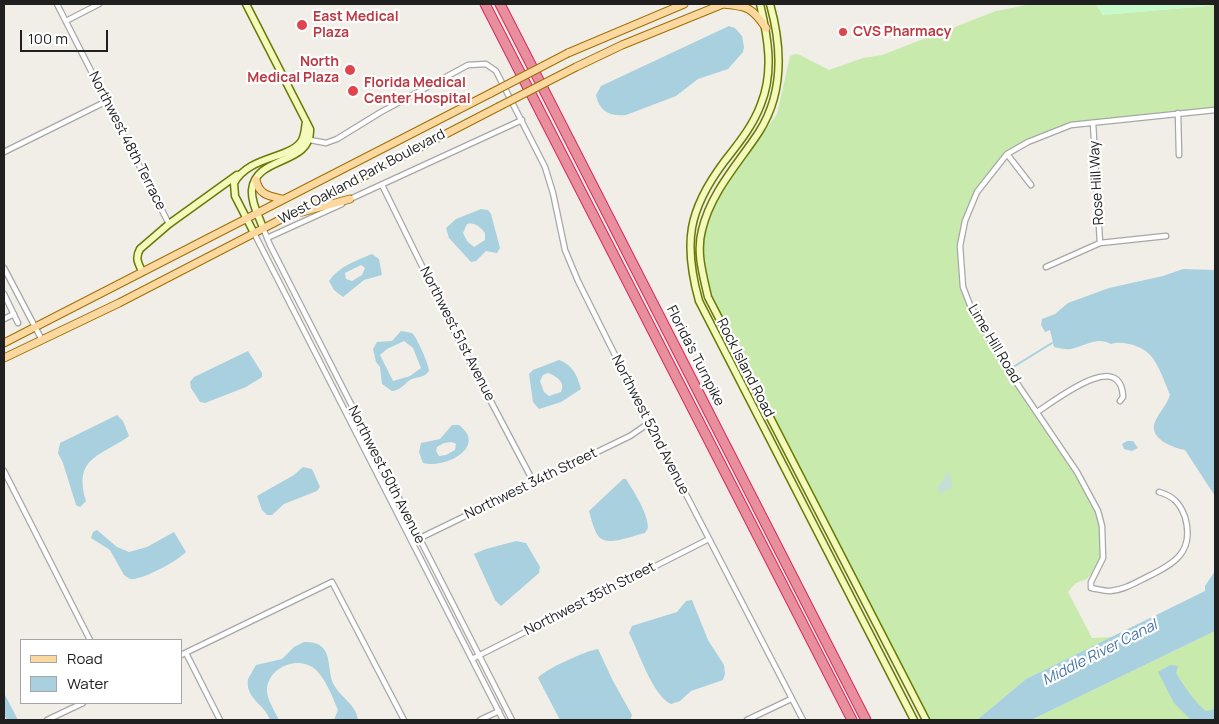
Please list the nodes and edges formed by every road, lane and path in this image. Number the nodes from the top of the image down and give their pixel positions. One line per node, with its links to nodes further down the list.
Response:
1 (57, 4): 10 (street, Northwest 48th Terrace)
2 (99, 4): 10 (street)
3 (246, 4): 16 (main road)
4 (486, 4): 81 (highway, Florida's Turnpike)
5 (500, 4): 82 (highway, Florida's Turnpike)
6 (684, 4): 27 (main road, West Oakland Park Boulevard, bridge)
7 (723, 4): 11 (main road); 29 (main road, West Oakland Park Boulevard, bridge)
8 (760, 4): 11 (main road, Rock Island Road)
9 (770, 4): 84 (main road, Rock Island Road)
10 (66, 21): 12 (street, Northwest 48th Terrace)
11 (766, 28): 83 (main road, Rock Island Road)
12 (107, 101): 19 (street); 31 (street, Northwest 48th Terrace)
13 (1215, 110): 14 (street, Lime Hill Road)
14 (1178, 113): 17 (street, Lime Hill Road); 21 (street)
15 (522, 120): 18 (street, Northwest 52nd Avenue); 24 (street); 54 (street, Northwest 52nd Avenue)
16 (306, 121): 18 (main road); 22 (main road)
17 (1093, 123): 20 (street, Lime Hill Road); 36 (street, Rose Hill Way)
18 (310, 140): 23 (main road)
19 (4, 152)
20 (1007, 154): 25 (street); 53 (street, Lime Hill Road)
21 (1179, 155)
22 (243, 171): 30 (main road); 31 (main road)
23 (256, 180): 27 (main road); 28 (main road)
24 (382, 185): 26 (street); 58 (street, Northwest 51st Avenue)
25 (1031, 185)
26 (350, 199): 29 (main road); 35 (street)
27 (282, 200): 28 (main road, West Oakland Park Boulevard)
28 (257, 212): 30 (main road, West Oakland Park Boulevard); 32 (main road)
29 (287, 216): 32 (main road, West Oakland Park Boulevard)
30 (246, 218): 33 (main road); 39 (main road, West Oakland Park Boulevard)
31 (169, 224): 39 (main road)
32 (263, 228): 33 (main road, West Oakland Park Boulevard); 35 (street, Northwest 50th Avenue)
33 (254, 233): 45 (main road, West Oakland Park Boulevard); 48 (street, Northwest 50th Avenue)
34 (1166, 236): 36 (street)
35 (267, 238): 47 (street, Northwest 50th Avenue)
36 (1100, 242): 37 (street)
37 (1046, 267)
38 (4, 268): 44 (street)
39 (142, 271): 44 (main road, West Oakland Park Boulevard)
40 (4, 294): 41 (street)
41 (14, 314): 42 (street); 43 (street)
42 (4, 319)
43 (18, 323)
44 (34, 328): 45 (street); 46 (main road, West Oakland Park Boulevard)
45 (42, 340): 49 (main road, West Oakland Park Boulevard)
46 (4, 343)
47 (320, 344): 48 (street); 50 (street, Northwest 50th Avenue)
48 (312, 348): 51 (street, Northwest 50th Avenue)
49 (4, 358)
50 (343, 390): 51 (street); 55 (street, Northwest 50th Avenue)
51 (336, 394): 56 (street, Northwest 50th Avenue)
52 (1120, 401): 53 (street)
53 (1037, 412): 61 (street, Lime Hill Road)
54 (649, 423): 58 (street, Northwest 34th Street); 63 (street, Northwest 52nd Avenue)
55 (367, 436): 56 (street); 59 (street, Northwest 50th Avenue)
56 (360, 440): 60 (street, Northwest 50th Avenue)
57 (4, 471): 65 (street)
58 (534, 483): 62 (street, Northwest 34th Street)
59 (392, 487): 60 (street); 62 (street, Northwest 50th Avenue)
60 (386, 490): 64 (street, Northwest 50th Avenue)
61 (1159, 492)
62 (419, 538): 64 (street, Northwest 34th Street); 67 (street, Northwest 50th Avenue)
63 (709, 539): 67 (street, Northwest 35th Street); 69 (street, Northwest 52nd Avenue)
64 (412, 542): 68 (street, Northwest 50th Avenue)
65 (89, 639)
66 (184, 654): 74 (street); 75 (street)
67 (479, 656): 68 (street, Northwest 35th Street); 71 (street, Northwest 50th Avenue)
68 (472, 659): 72 (street, Northwest 50th Avenue)
69 (791, 699): 79 (street); 80 (street, Northwest 52nd Avenue)
70 (81, 704): 73 (street)
71 (505, 708): 72 (street); 78 (street, Northwest 50th Avenue)
72 (498, 711): 76 (street); 77 (street, Northwest 50th Avenue)
73 (47, 720)
74 (220, 720)
75 (404, 720)
76 (480, 720)
77 (503, 720)
78 (512, 720)
79 (747, 720)
80 (803, 720)
81 (852, 720)
82 (866, 720)
83 (914, 720)
84 (926, 720)

